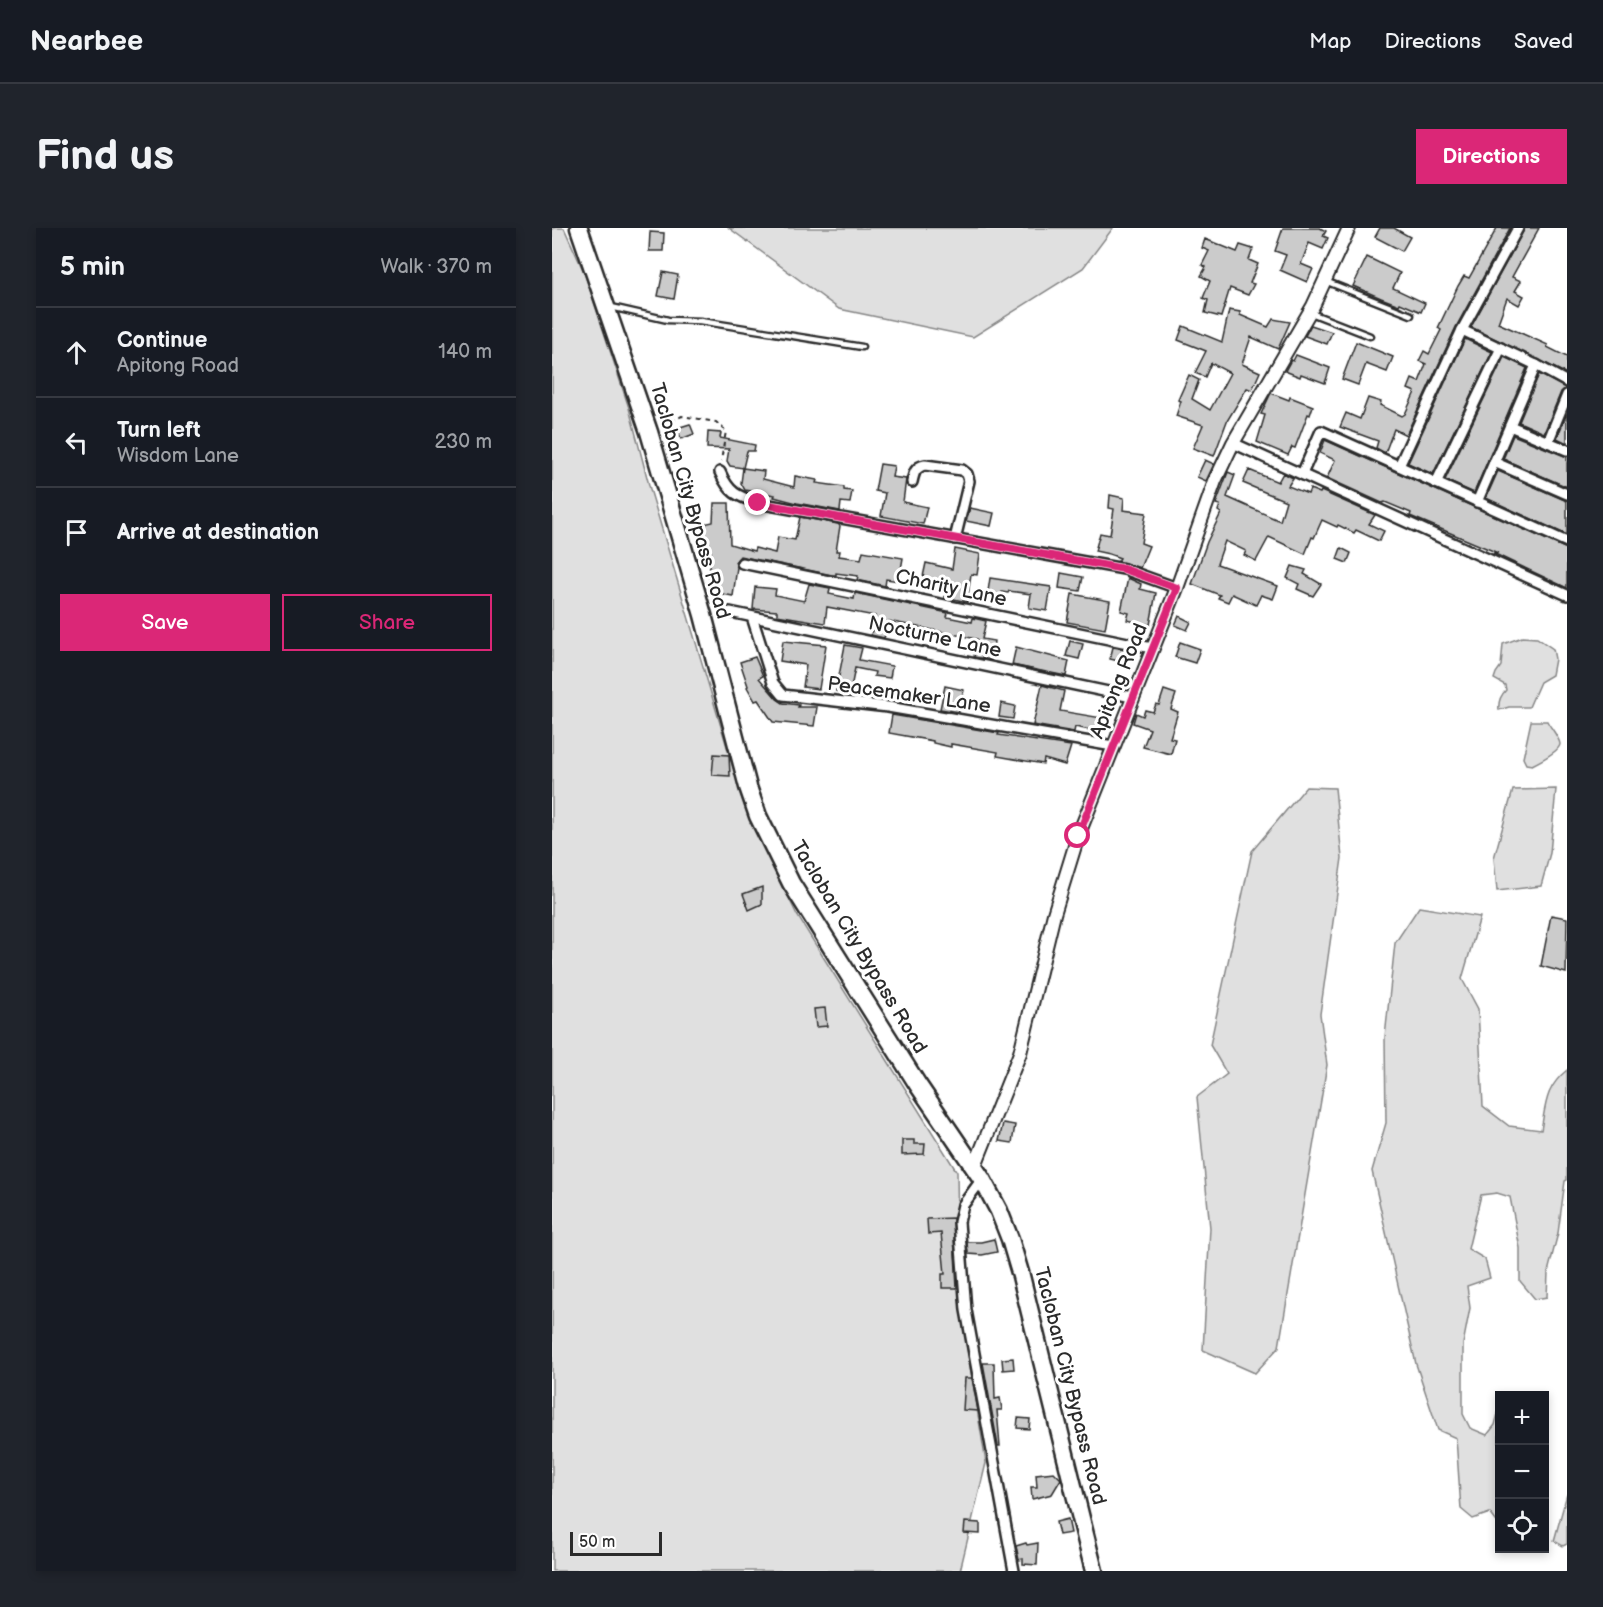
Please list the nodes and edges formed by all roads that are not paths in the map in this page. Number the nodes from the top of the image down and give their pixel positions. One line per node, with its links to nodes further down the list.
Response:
1 (579, 228): 5 (highway, Tacloban City Bypass Road)
2 (1349, 228): 4 (street, Apitong Road)
3 (1518, 228): 8 (street)
4 (1324, 280): 6 (street, Apitong Road); 7 (lane)
5 (607, 306): 10 (lane); 37 (highway, Tacloban City Bypass Road)
6 (1309, 312): 9 (lane); 17 (street, Apitong Road)
7 (1411, 315)
8 (1462, 330): 11 (street); 20 (street)
9 (1370, 336)
10 (862, 347)
11 (1502, 348): 12 (street); 24 (street)
12 (1536, 365): 13 (street); 15 (street)
13 (1567, 382)
14 (1567, 395): 16 (street)
15 (1510, 426): 16 (street); 19 (street)
16 (1548, 442): 18 (street)
17 (1233, 443): 22 (street); 30 (street, Apitong Road)
18 (1567, 450)
19 (1494, 462): 25 (street); 26 (street)
20 (1399, 466): 22 (street); 24 (street)
21 (720, 472): 27 (street)
22 (1302, 474): 31 (street)
23 (912, 482): 27 (street)
24 (1436, 483): 26 (street)
25 (1567, 494)
26 (1477, 502): 28 (street)
27 (955, 539): 30 (street)
28 (1567, 542)
29 (742, 563): 34 (street, Charity Lane)
30 (1177, 588): 34 (street, Apitong Road)
31 (1567, 595)
32 (730, 612): 33 (street, Nocturne Lane)
33 (752, 617): 35 (street, Nocturne Lane); 36 (street, Peacemaker Lane)
34 (1152, 648): 35 (street, Apitong Road)
35 (1132, 697): 36 (street, Apitong Road)
36 (1113, 746): 37 (street, Apitong Road)
37 (978, 1173): 38 (street); 39 (highway, Tacloban City Bypass Road)
38 (1014, 1571)
39 (1094, 1571)

